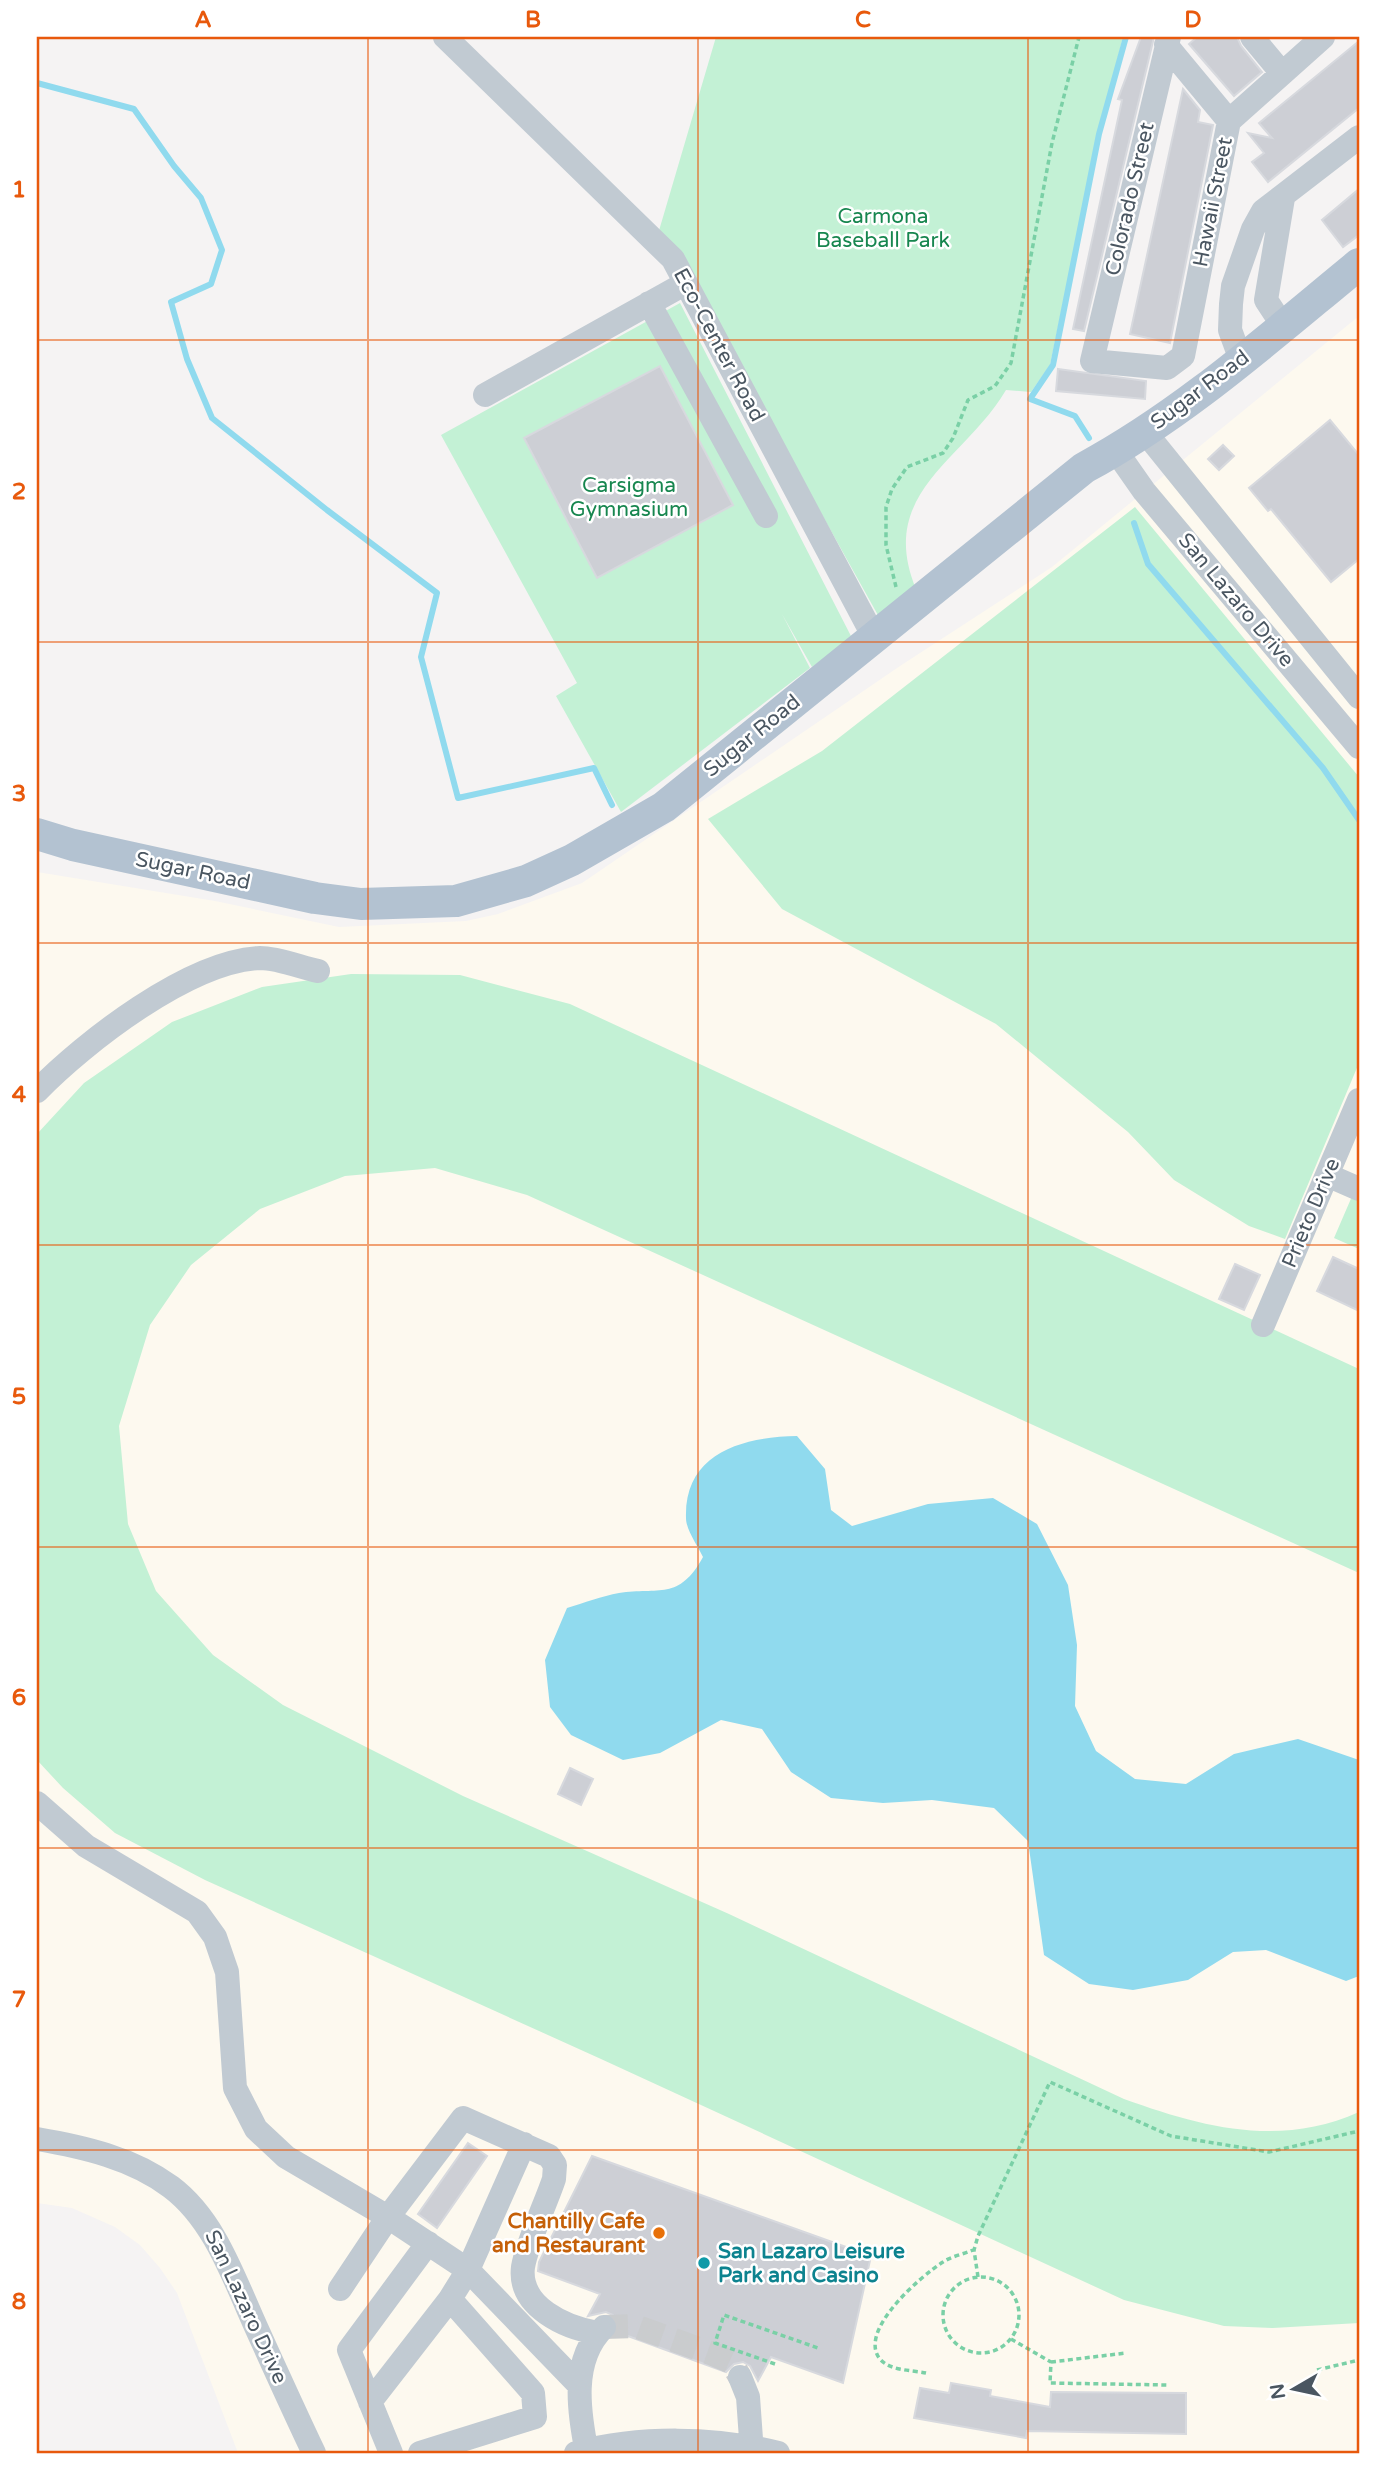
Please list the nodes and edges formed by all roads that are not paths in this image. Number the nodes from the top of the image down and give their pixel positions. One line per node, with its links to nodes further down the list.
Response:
1 (445, 37): 12 (street, Eco-Center Road)
2 (1252, 37): 5 (street)
3 (1323, 37): 5 (street, Hawaii Street)
4 (1167, 41): 6 (street); 16 (street, Colorado Street)
5 (1281, 72): 6 (street, Hawaii Street)
6 (1229, 121): 16 (street, Hawaii Street)
7 (1359, 137): 8 (street)
8 (1283, 198): 9 (street); 10 (street)
9 (1247, 253): 10 (street); 15 (street)
10 (1274, 258): 14 (street)
11 (1359, 264): 14 (main road, Sugar Road)
12 (686, 283): 13 (street); 21 (street, Eco-Center Road)
13 (649, 303): 17 (street); 20 (street)
14 (1283, 326): 15 (main road, Sugar Road)
15 (1241, 360): 18 (main road, Sugar Road)
16 (1175, 362)
17 (485, 395)
18 (1145, 432): 19 (main road, Sugar Road); 22 (street, San Lazaro Drive)
19 (1116, 451): 21 (main road, Sugar Road); 23 (street, San Lazaro Drive)
20 (766, 516)
21 (875, 639): 24 (main road, Sugar Road)
22 (1359, 697)
23 (1359, 747)
24 (37, 834)
25 (318, 971): 26 (street)
26 (37, 1091)
27 (1359, 1100): 28 (street, Prieto Drive)
28 (1327, 1175): 29 (street); 30 (street, Prieto Drive)
29 (1359, 1189)
30 (1263, 1325)
31 (37, 1803): 34 (street)
32 (37, 2139): 44 (street, San Lazaro Drive)
33 (524, 2144): 34 (street); 36 (street); 40 (street)
34 (388, 2217): 35 (street); 37 (street)
35 (428, 2244): 36 (street); 41 (street)
36 (468, 2270): 38 (street); 40 (street)
37 (340, 2289)
38 (450, 2299): 41 (street); 46 (street)
39 (740, 2377): 42 (street)
40 (579, 2385): 43 (street)
41 (370, 2402): 45 (street)
42 (753, 2450): 43 (street); 47 (street)
43 (583, 2452)
44 (314, 2453)
45 (391, 2453)
46 (420, 2453)
47 (778, 2453)

